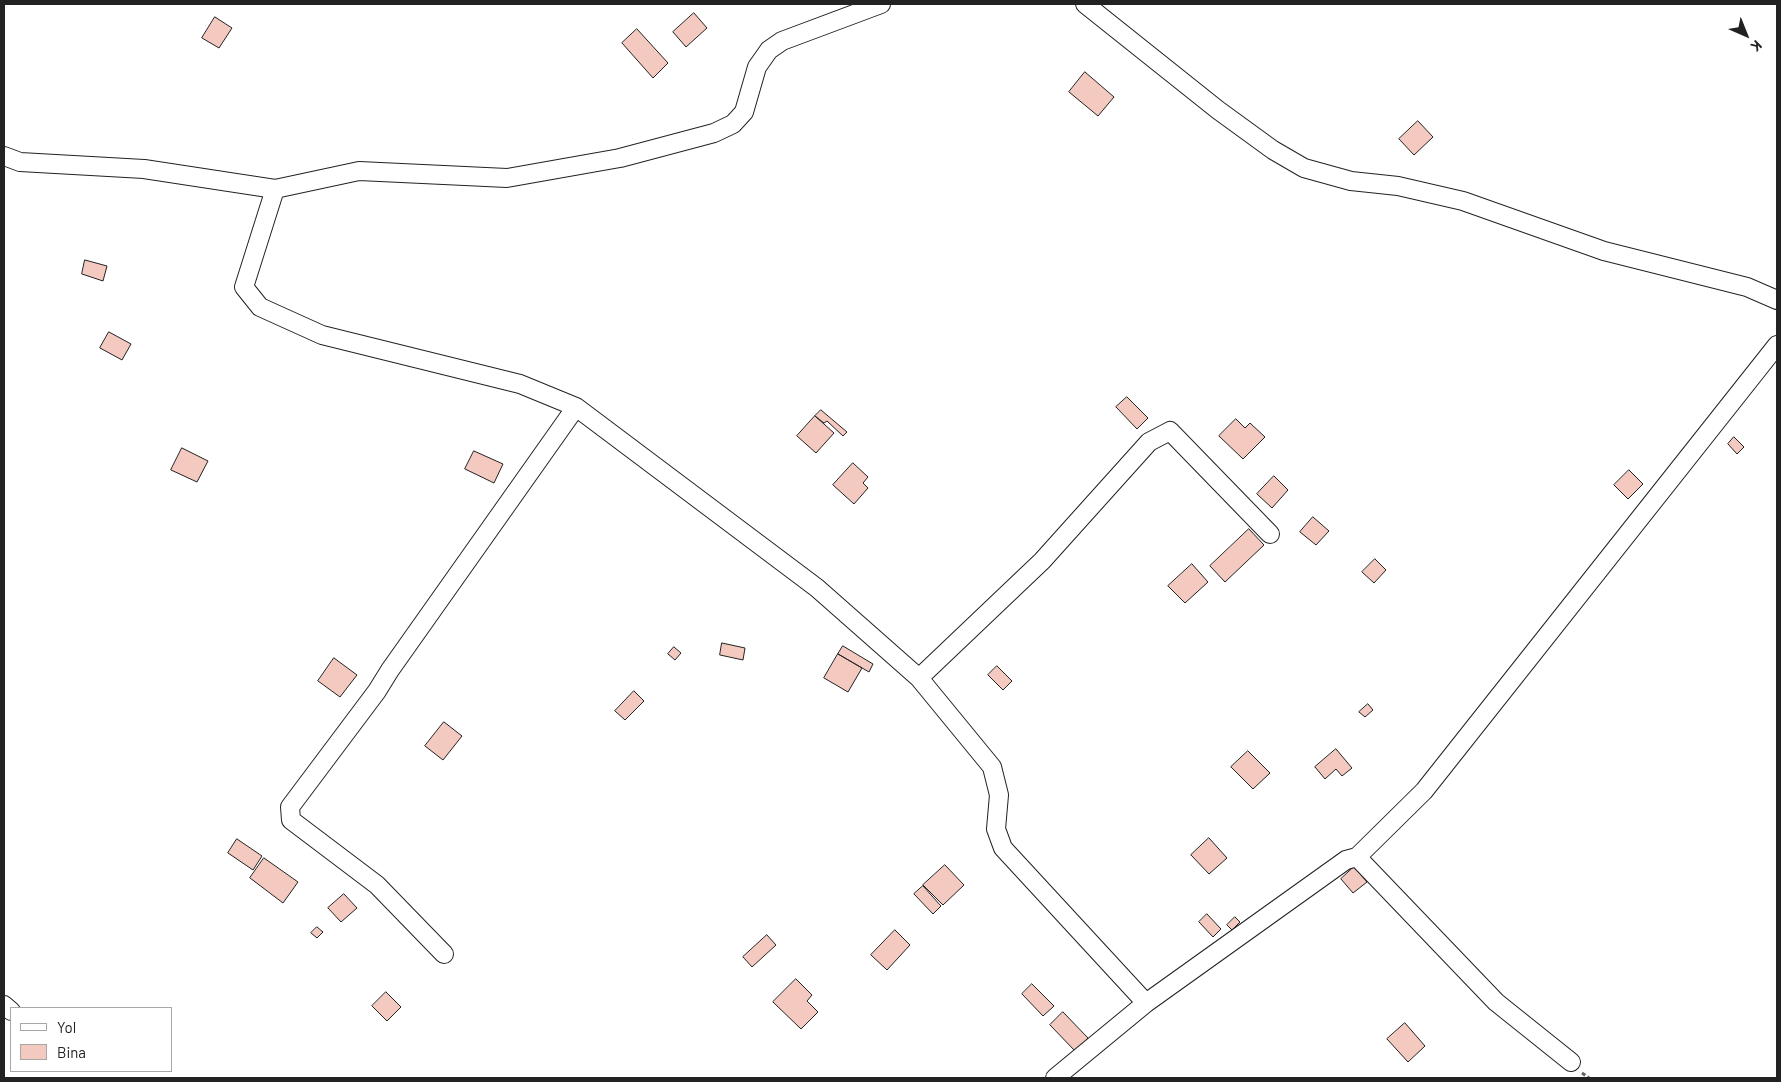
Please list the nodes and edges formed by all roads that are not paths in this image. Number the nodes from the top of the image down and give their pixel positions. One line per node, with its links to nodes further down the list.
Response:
1 (881, 4): 4 (street)
2 (1085, 4): 5 (street)
3 (4, 156): 4 (street)
4 (275, 189): 7 (street)
5 (1777, 300)
6 (1777, 345): 10 (street)
7 (576, 407): 9 (street); 11 (street)
8 (1270, 534): 9 (street)
9 (919, 678): 12 (street)
10 (1357, 858): 12 (street); 13 (street)
11 (444, 954)
12 (1146, 1003): 14 (street)
13 (1571, 1062)
14 (1055, 1078)

